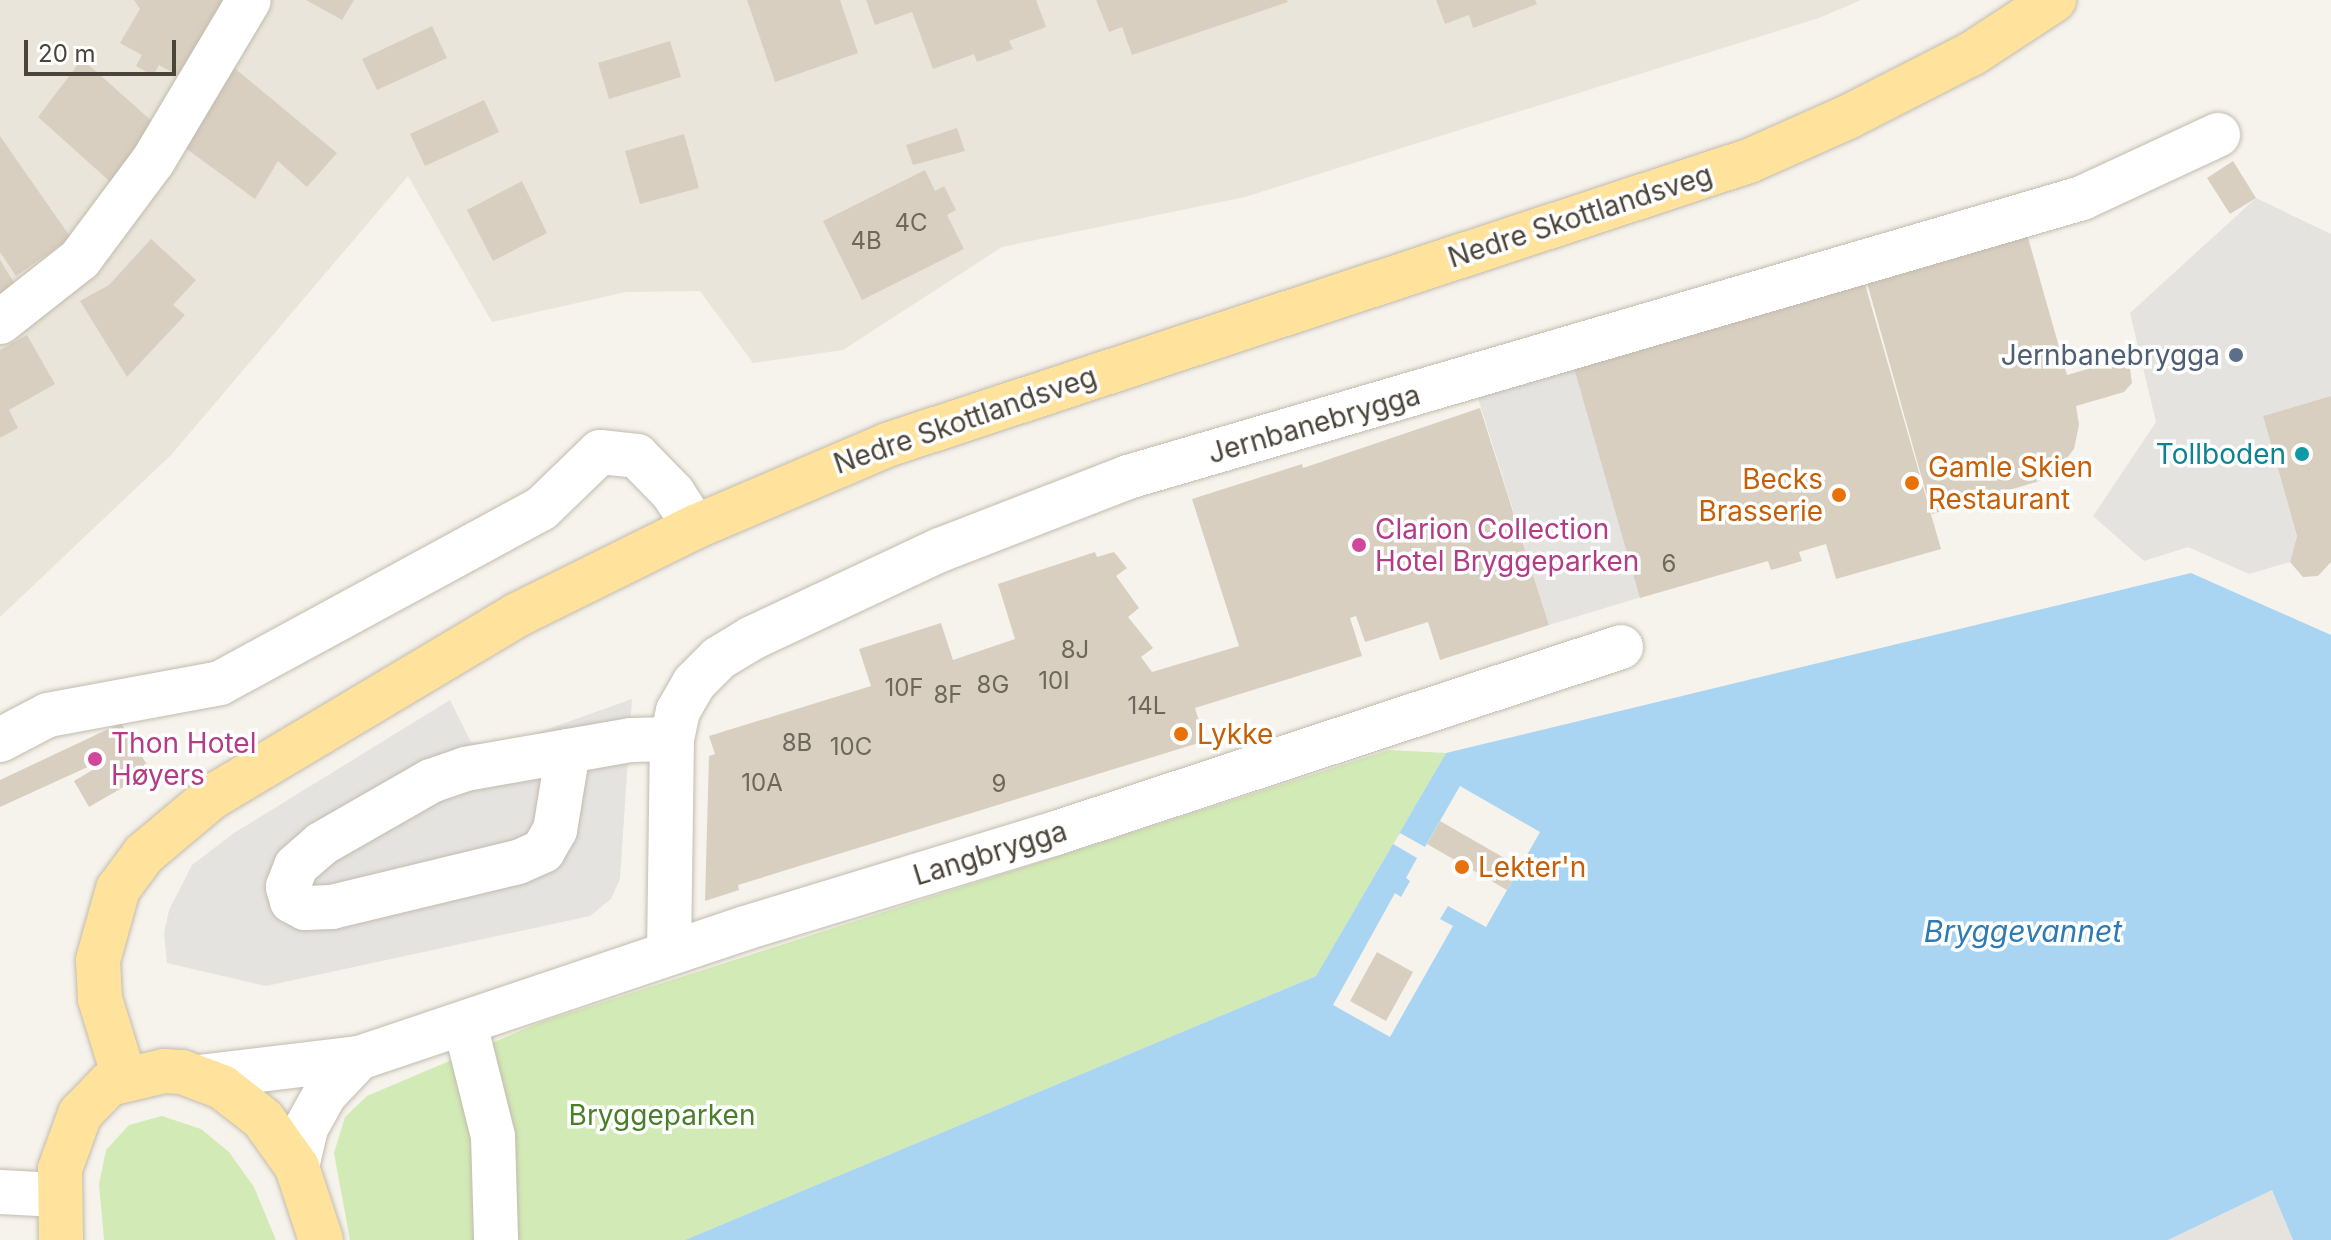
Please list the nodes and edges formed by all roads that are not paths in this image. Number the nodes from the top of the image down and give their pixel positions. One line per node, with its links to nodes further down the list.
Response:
1 (249, 0): 4 (street)
2 (2054, 0): 5 (main road, Nedre Skottlandsveg)
3 (2218, 135): 7 (street, Jernbanebrygga)
4 (0, 322)
5 (695, 527): 8 (street); 13 (main road, Nedre Skottlandsveg)
6 (1621, 647): 10 (street, Langbrygga)
7 (672, 739): 9 (street); 10 (street, Jernbanebrygga)
8 (0, 740)
9 (568, 751): 9 (street)
10 (669, 953): 11 (street, Langbrygga)
11 (465, 1024): 12 (street, Langbrygga); 20 (street)
12 (359, 1058): 14 (street, Langbrygga); 15 (street, Langbrygga)
13 (124, 1077): 14 (main road); 17 (main road)
14 (200, 1077): 15 (main road)
15 (297, 1167): 19 (main road)
16 (0, 1192): 17 (street)
17 (58, 1195): 18 (main road)
18 (61, 1240)
19 (321, 1240)
20 (496, 1240)

